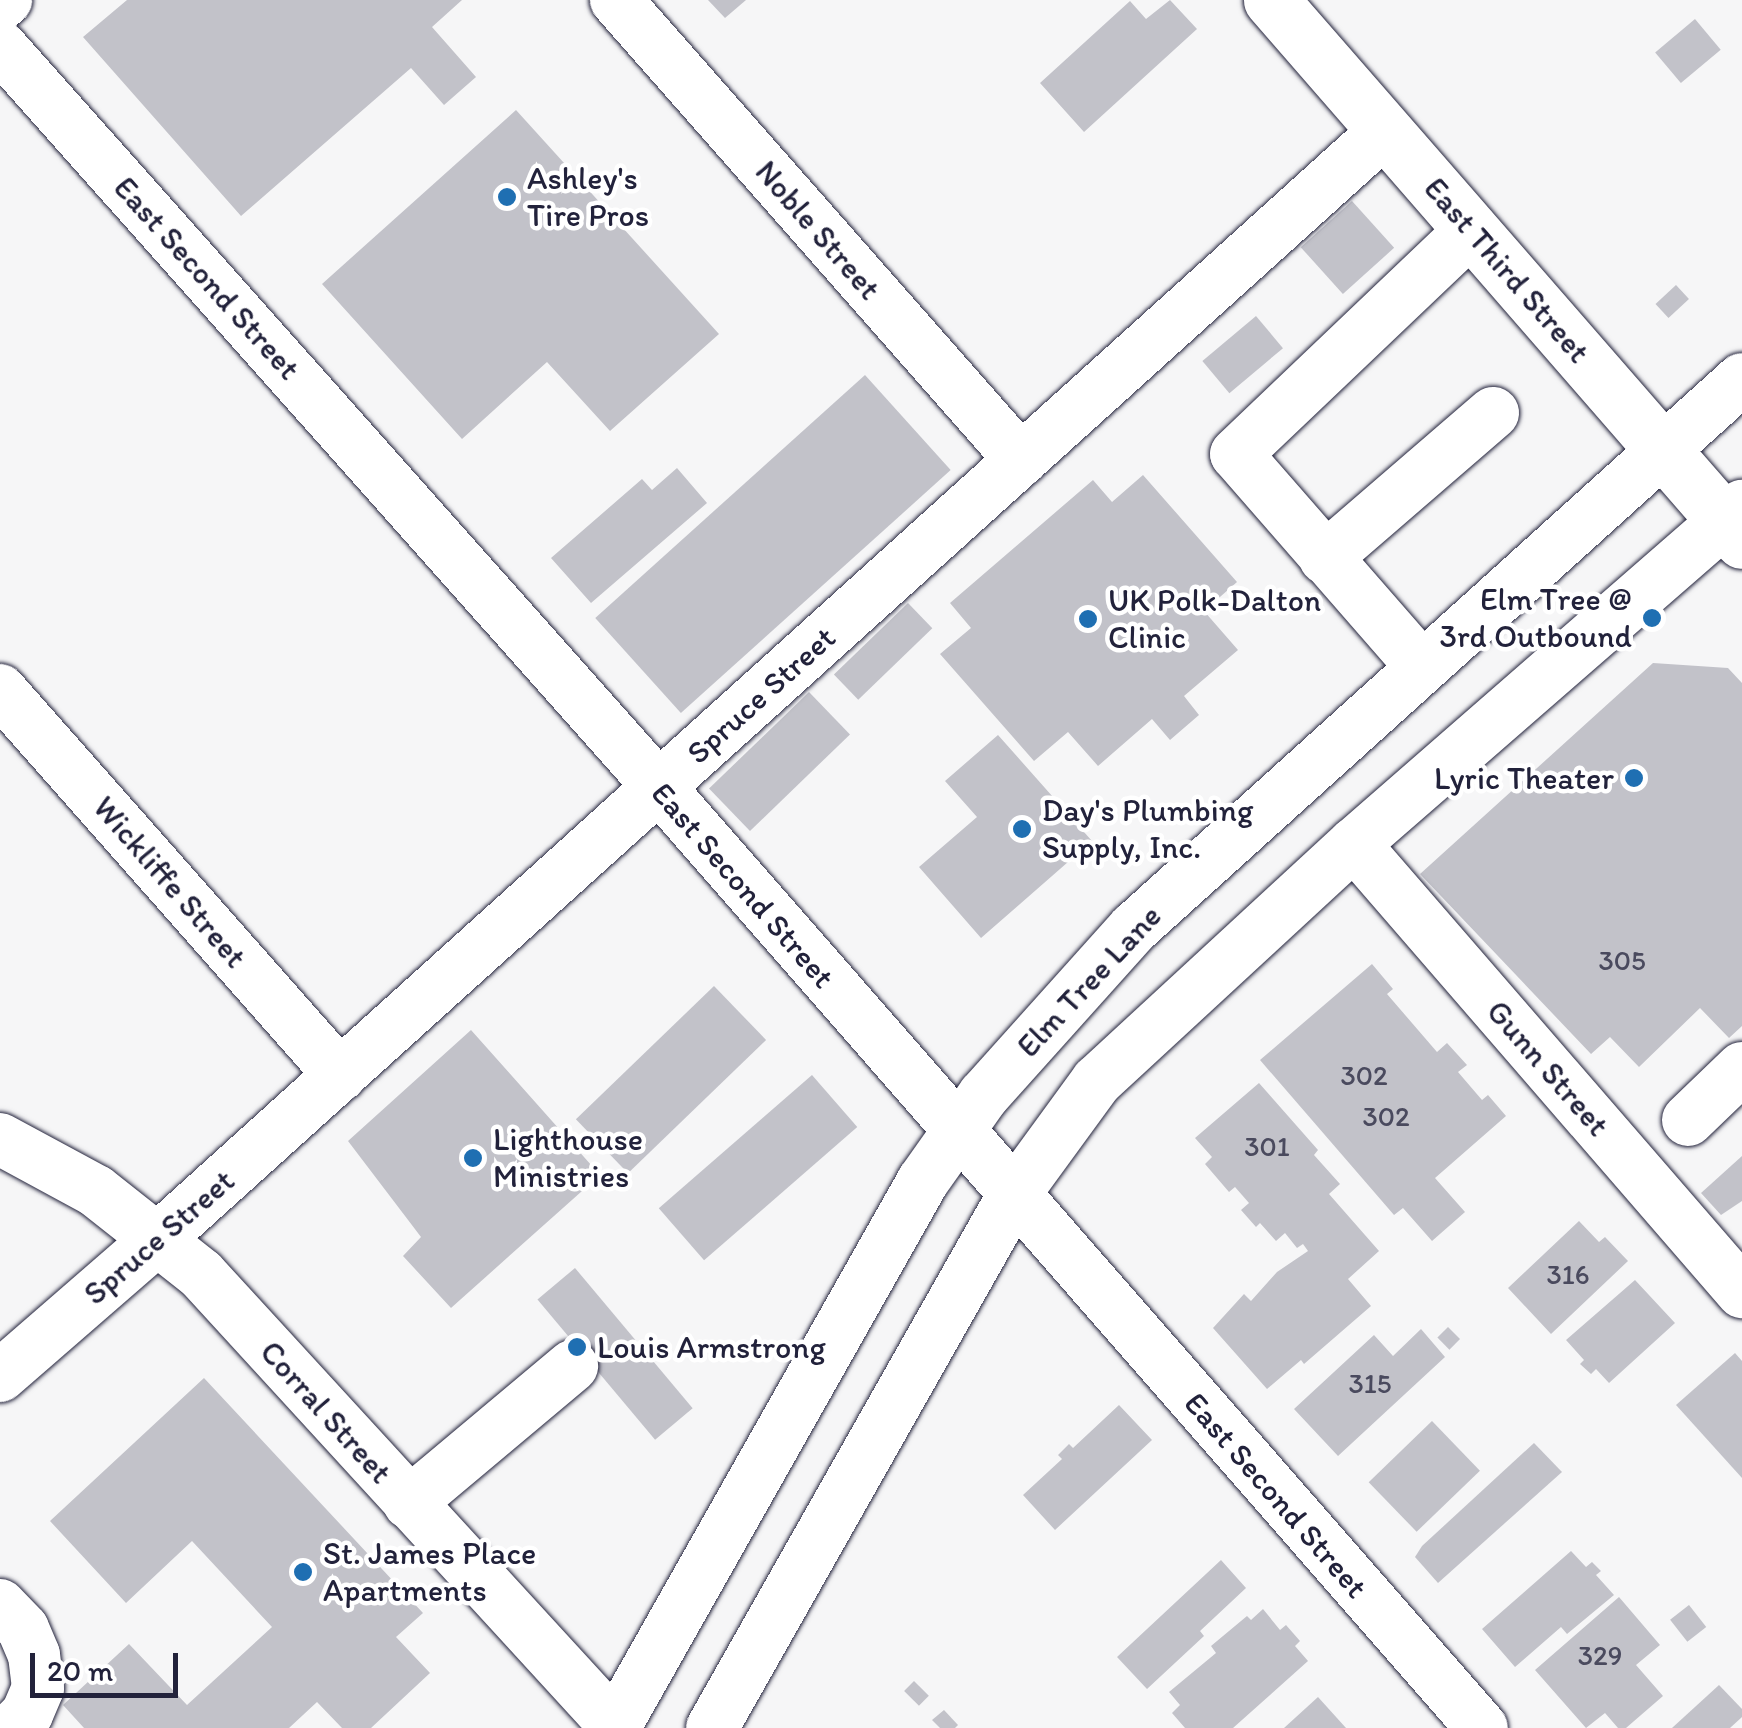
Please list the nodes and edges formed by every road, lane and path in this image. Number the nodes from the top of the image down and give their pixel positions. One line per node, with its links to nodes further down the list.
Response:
1 (616, 0): 9 (street, Noble Street)
2 (1270, 0): 4 (main road, East Third Street)
3 (0, 46): 14 (street, East Second Street)
4 (1385, 131): 5 (main road, East Third Street); 9 (street, Spruce Street)
5 (1472, 229): 8 (main road, East Third Street); 11 (street)
6 (1742, 379): 8 (street, Elm Tree Lane)
7 (1494, 413): 11 (street)
8 (1666, 449): 10 (main road, East Third Street); 12 (street, Elm Tree Lane)
9 (1021, 460): 14 (street, Spruce Street)
10 (1736, 523): 15 (street)
11 (1325, 558): 12 (street)
12 (1421, 666): 19 (street, Elm Tree Lane)
13 (0, 690): 17 (street, Wickliffe Street)
14 (658, 787): 17 (street, Spruce Street); 19 (street, East Second Street)
15 (1354, 844): 21 (street); 23 (street, Gunn Street)
16 (1742, 1068): 18 (street)
17 (340, 1075): 22 (street, Spruce Street)
18 (1688, 1120)
19 (956, 1132): 21 (street, East Second Street); 28 (street, Elm Tree Lane)
20 (0, 1139): 22 (street, Corral Street)
21 (1013, 1196): 30 (street); 31 (street, East Second Street)
22 (159, 1238): 25 (street, Spruce Street); 26 (street, Corral Street)
23 (1742, 1292)
24 (572, 1366): 26 (street)
25 (0, 1376)
26 (409, 1504): 28 (street, Corral Street)
27 (0, 1605): 29 (street)
28 (616, 1727)
29 (13, 1728)
30 (712, 1728)
31 (1482, 1728)

